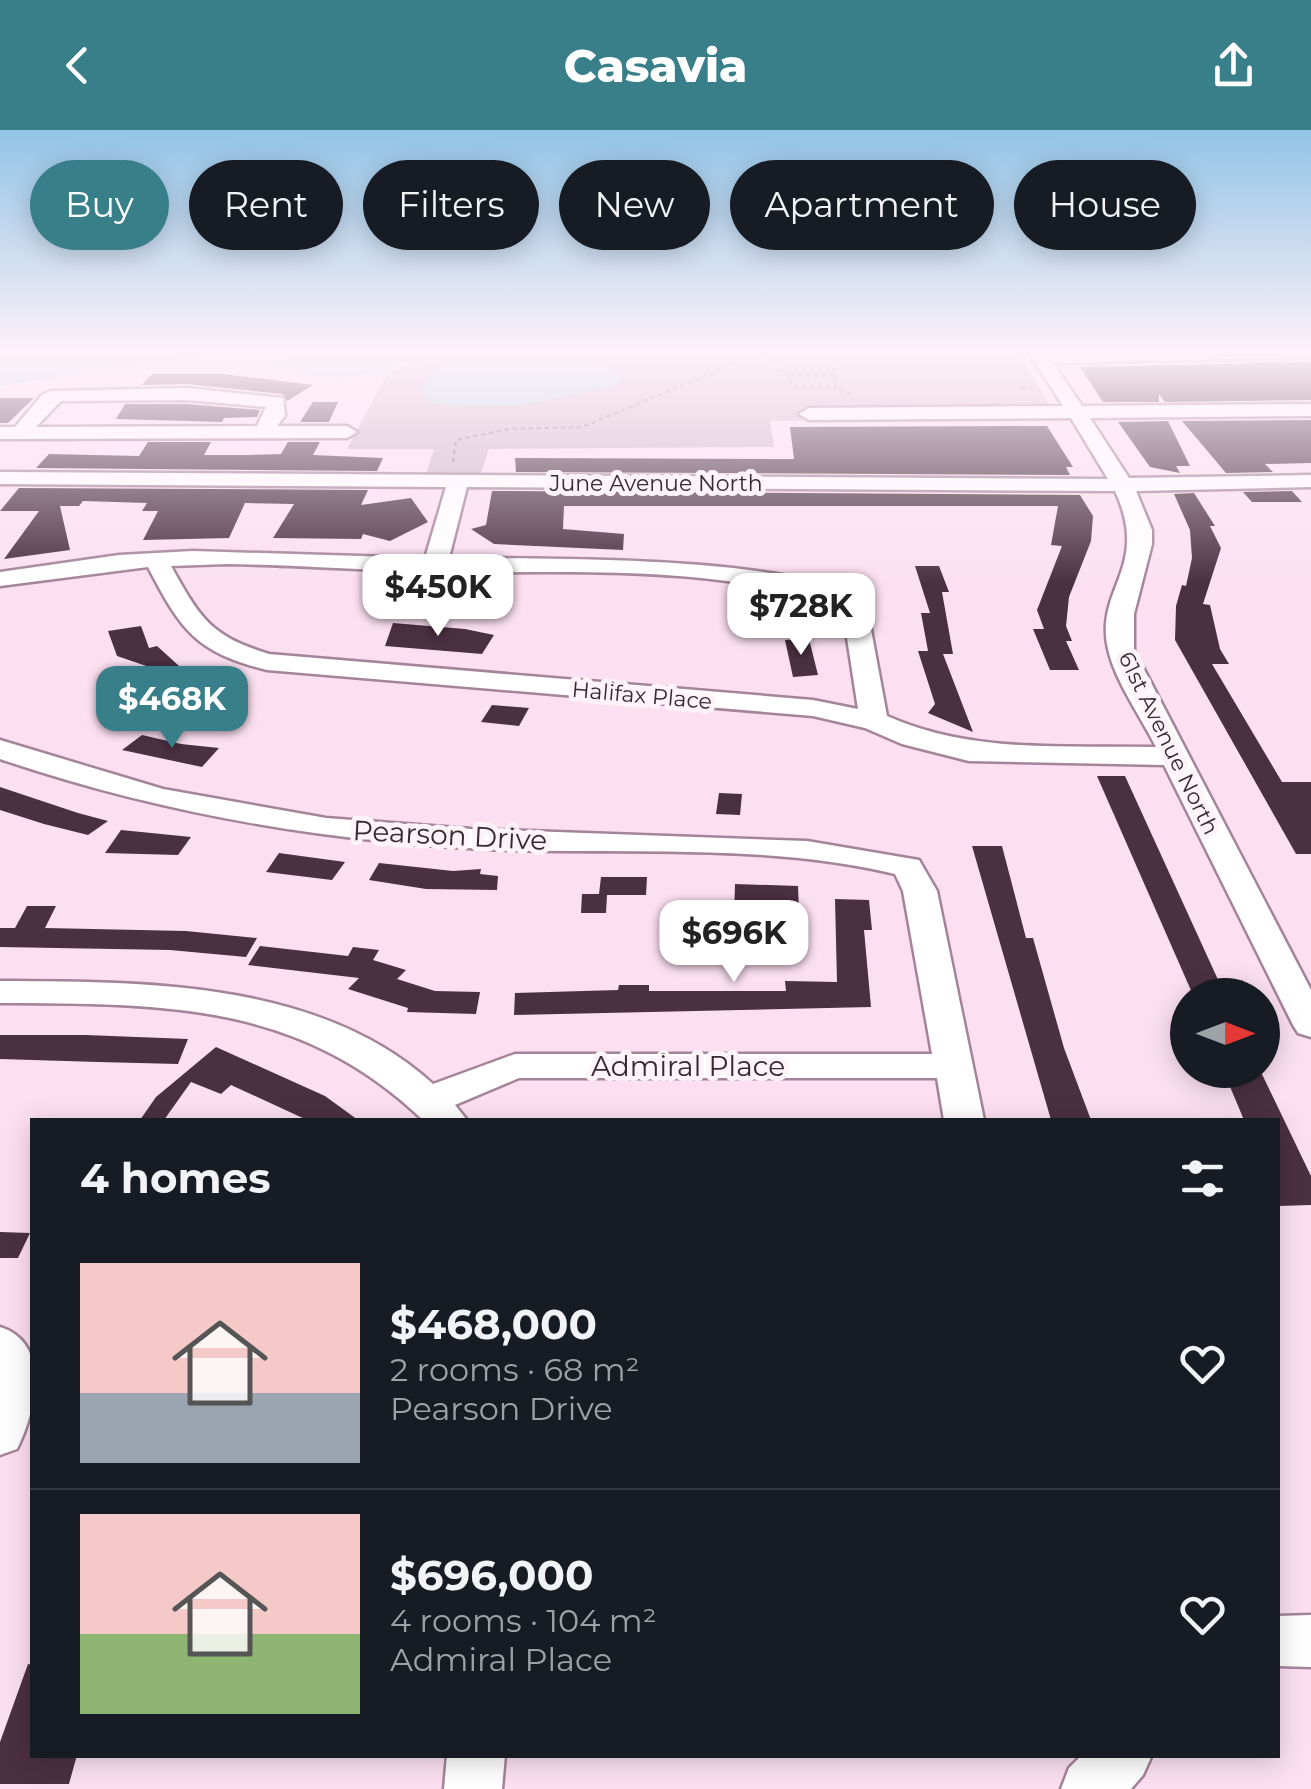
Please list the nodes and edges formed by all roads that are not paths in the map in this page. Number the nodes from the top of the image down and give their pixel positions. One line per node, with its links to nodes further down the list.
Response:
1 (266, 428): 3 (street)
2 (1084, 428): 9 (street, 61st Avenue North)
3 (264, 432): 4 (street); 5 (street)
4 (346, 432)
5 (10, 433)
6 (0, 478): 8 (street, June Avenue North)
7 (1311, 481): 9 (street, June Avenue North)
8 (455, 482): 9 (street, June Avenue North); 11 (street)
9 (1120, 485): 15 (street, 61st Avenue North)
10 (156, 560): 11 (street); 12 (street); 13 (street, Halifax Place)
11 (436, 565): 13 (street)
12 (0, 579)
13 (874, 720): 15 (street, Halifax Place)
14 (0, 749): 18 (street, Pearson Drive)
15 (1173, 756): 17 (street, 61st Avenue North)
16 (0, 992): 19 (street)
17 (1311, 1025)
18 (953, 1066): 19 (street, Admiral Place); 20 (street)
19 (439, 1110)
20 (964, 1118)
21 (0, 1346): 22 (street)
22 (0, 1435)
23 (1280, 1641): 24 (street)
24 (1311, 1641)
25 (476, 1758): 26 (street)
26 (473, 1789)

